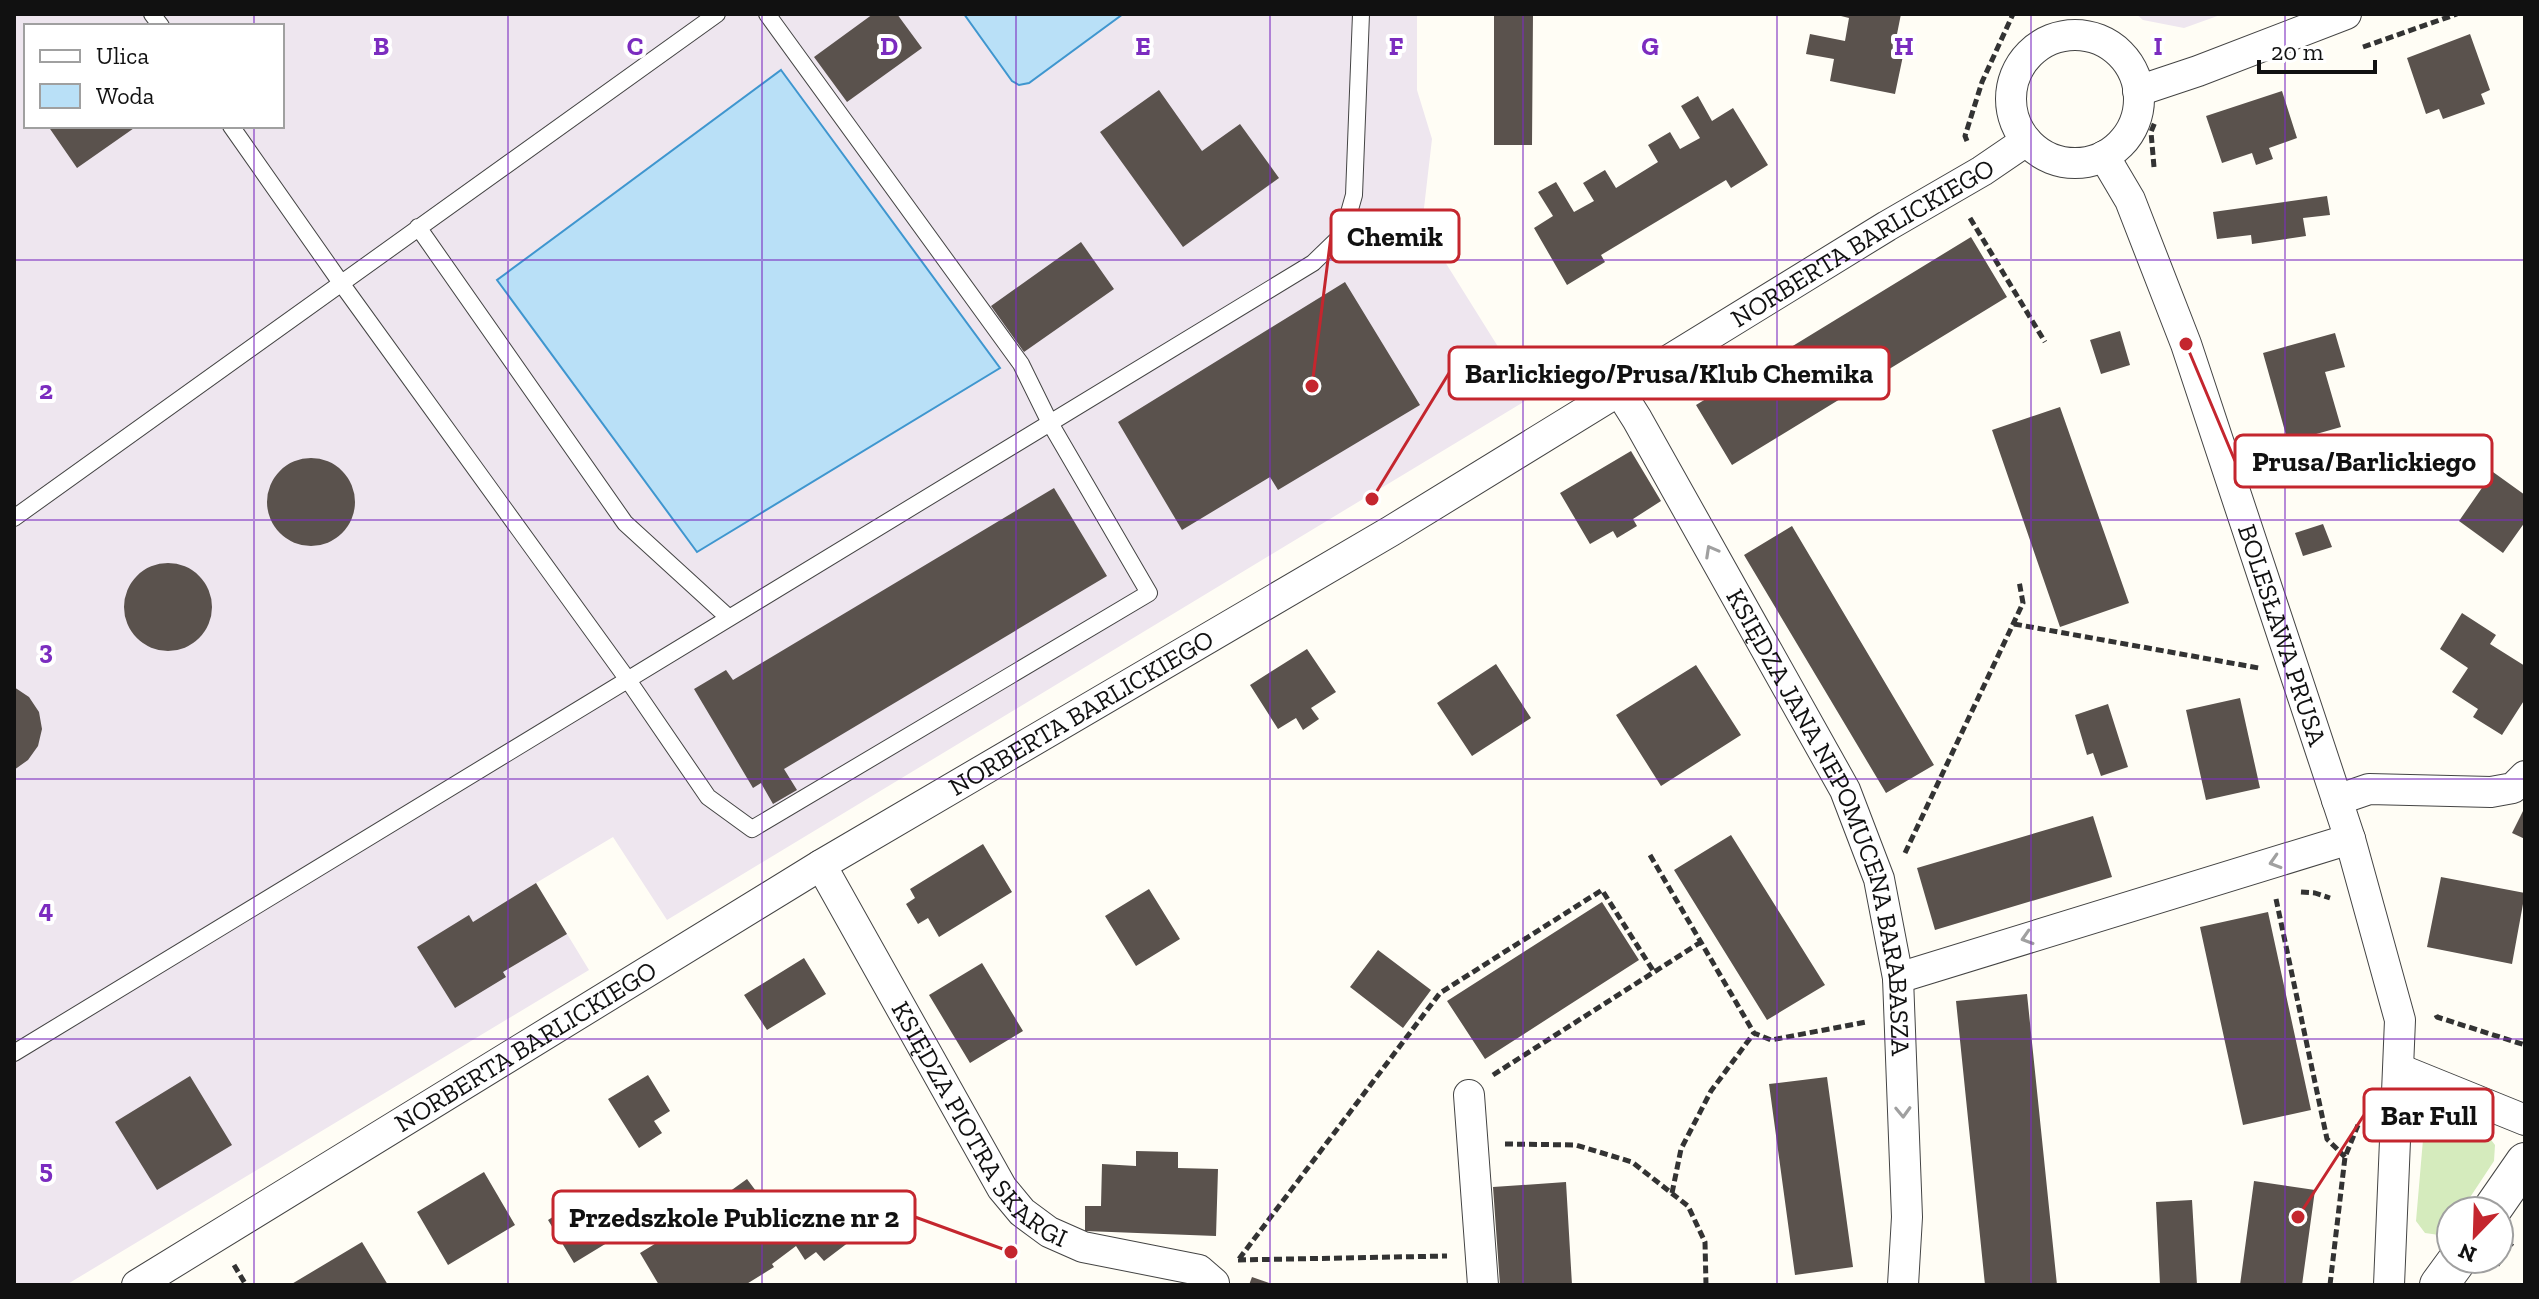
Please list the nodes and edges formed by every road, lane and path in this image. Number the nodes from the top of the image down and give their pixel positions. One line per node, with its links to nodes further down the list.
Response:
1 (717, 14): 17 (lane)
2 (767, 14): 21 (lane)
3 (1361, 14): 21 (lane)
4 (2013, 14): 14 (path)
5 (2346, 14): 9 (street)
6 (2457, 14): 8 (path)
7 (2068, 25): 9 (street); 12 (street)
8 (2355, 50)
9 (2138, 91): 13 (street)
10 (2157, 119): 15 (path)
11 (232, 128): 18 (lane)
12 (2026, 141): 13 (street); 14 (street, NORBERTA BARLICKIEGO)
13 (2104, 156): 29 (street, BOLESŁAWA PRUSA)
14 (1982, 171): 20 (street, NORBERTA BARLICKIEGO)
15 (2157, 175)
16 (1970, 218): 19 (path)
17 (418, 227): 18 (lane); 24 (lane)
18 (341, 283): 22 (lane); 27 (lane)
19 (2045, 342)
20 (1620, 392): 33 (street, NORBERTA BARLICKIEGO); 39 (street, KSIĘDZA JANA NEPOMUCENA BARABASZA, one-way to 20)
21 (1050, 423): 24 (lane); 27 (lane)
22 (14, 518)
23 (2019, 581): 25 (path)
24 (729, 618): 27 (lane)
25 (2014, 624): 26 (path); 31 (path)
26 (2259, 655)
27 (628, 680): 44 (lane)
28 (2525, 776): 29 (street)
29 (2337, 800): 30 (street, BOLESŁAWA PRUSA)
30 (2350, 839): 39 (street, one-way to 39); 45 (street, BOLESŁAWA PRUSA)
31 (1900, 848)
32 (1650, 855): 37 (path)
33 (821, 865): 58 (street, KSIĘDZA PIOTRA SKARGI); 59 (street, NORBERTA BARLICKIEGO)
34 (2290, 891): 36 (path)
35 (2275, 895): 50 (path)
36 (2335, 901)
37 (1701, 942): 38 (path); 42 (path)
38 (1654, 972): 46 (path); 54 (path)
39 (1898, 978): 62 (street, KSIĘDZA JANA NEPOMUCENA BARABASZA, one-way to 62)
40 (2433, 1002): 43 (path)
41 (1867, 1007): 42 (path)
42 (1754, 1033): 52 (path)
43 (2525, 1045)
44 (14, 1053)
45 (2399, 1069): 48 (street); 64 (street, BOLESŁAWA PRUSA)
46 (1469, 1095): 49 (street)
47 (2359, 1112): 50 (path)
48 (2525, 1120)
49 (1472, 1143): 52 (path); 56 (street)
50 (2345, 1157): 63 (path)
51 (2525, 1162): 53 (street)
52 (1672, 1193): 61 (path)
53 (2514, 1195)
54 (1238, 1260): 56 (path); 58 (path)
55 (234, 1265): 60 (path)
56 (1482, 1270)
57 (2457, 1275): 65 (street)
58 (1214, 1284)
59 (137, 1285)
60 (246, 1285)
61 (1706, 1285)
62 (1903, 1285)
63 (2330, 1285)
64 (2389, 1285)
65 (2439, 1285)

